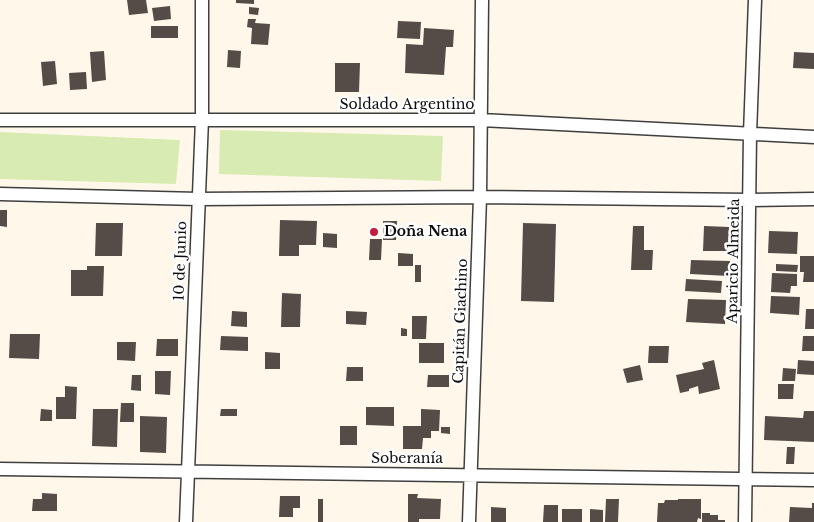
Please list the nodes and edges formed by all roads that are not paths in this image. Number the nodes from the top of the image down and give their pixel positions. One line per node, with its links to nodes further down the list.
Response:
1 (202, 0): 4 (street, 10 de Junio)
2 (482, 0): 6 (street, Capitán Giachino)
3 (755, 0): 7 (street, Aparicio Almeida)
4 (202, 119): 5 (street, Soldado Argentino); 6 (street, Soldado Argentino); 11 (street, 10 de Junio)
5 (0, 120)
6 (482, 120): 7 (street, Soldado Argentino); 10 (street, Capitán Giachino)
7 (750, 134): 8 (street, Soldado Argentino); 13 (street, Aparicio Almeida)
8 (814, 137)
9 (0, 194): 11 (street)
10 (480, 197): 11 (street); 13 (street); 16 (street, Capitán Giachino)
11 (198, 199): 15 (street, 10 de Junio)
12 (814, 199): 13 (street)
13 (750, 200): 17 (street, Aparicio Almeida)
14 (0, 469): 15 (street, Soberanía)
15 (189, 472): 16 (street, Soberanía); 19 (street, 10 de Junio)
16 (470, 474): 17 (street, Soberanía); 20 (street, Capitán Giachino)
17 (746, 478): 18 (street, Soberanía); 21 (street, Aparicio Almeida)
18 (814, 480)
19 (186, 522)
20 (469, 522)
21 (745, 522)

